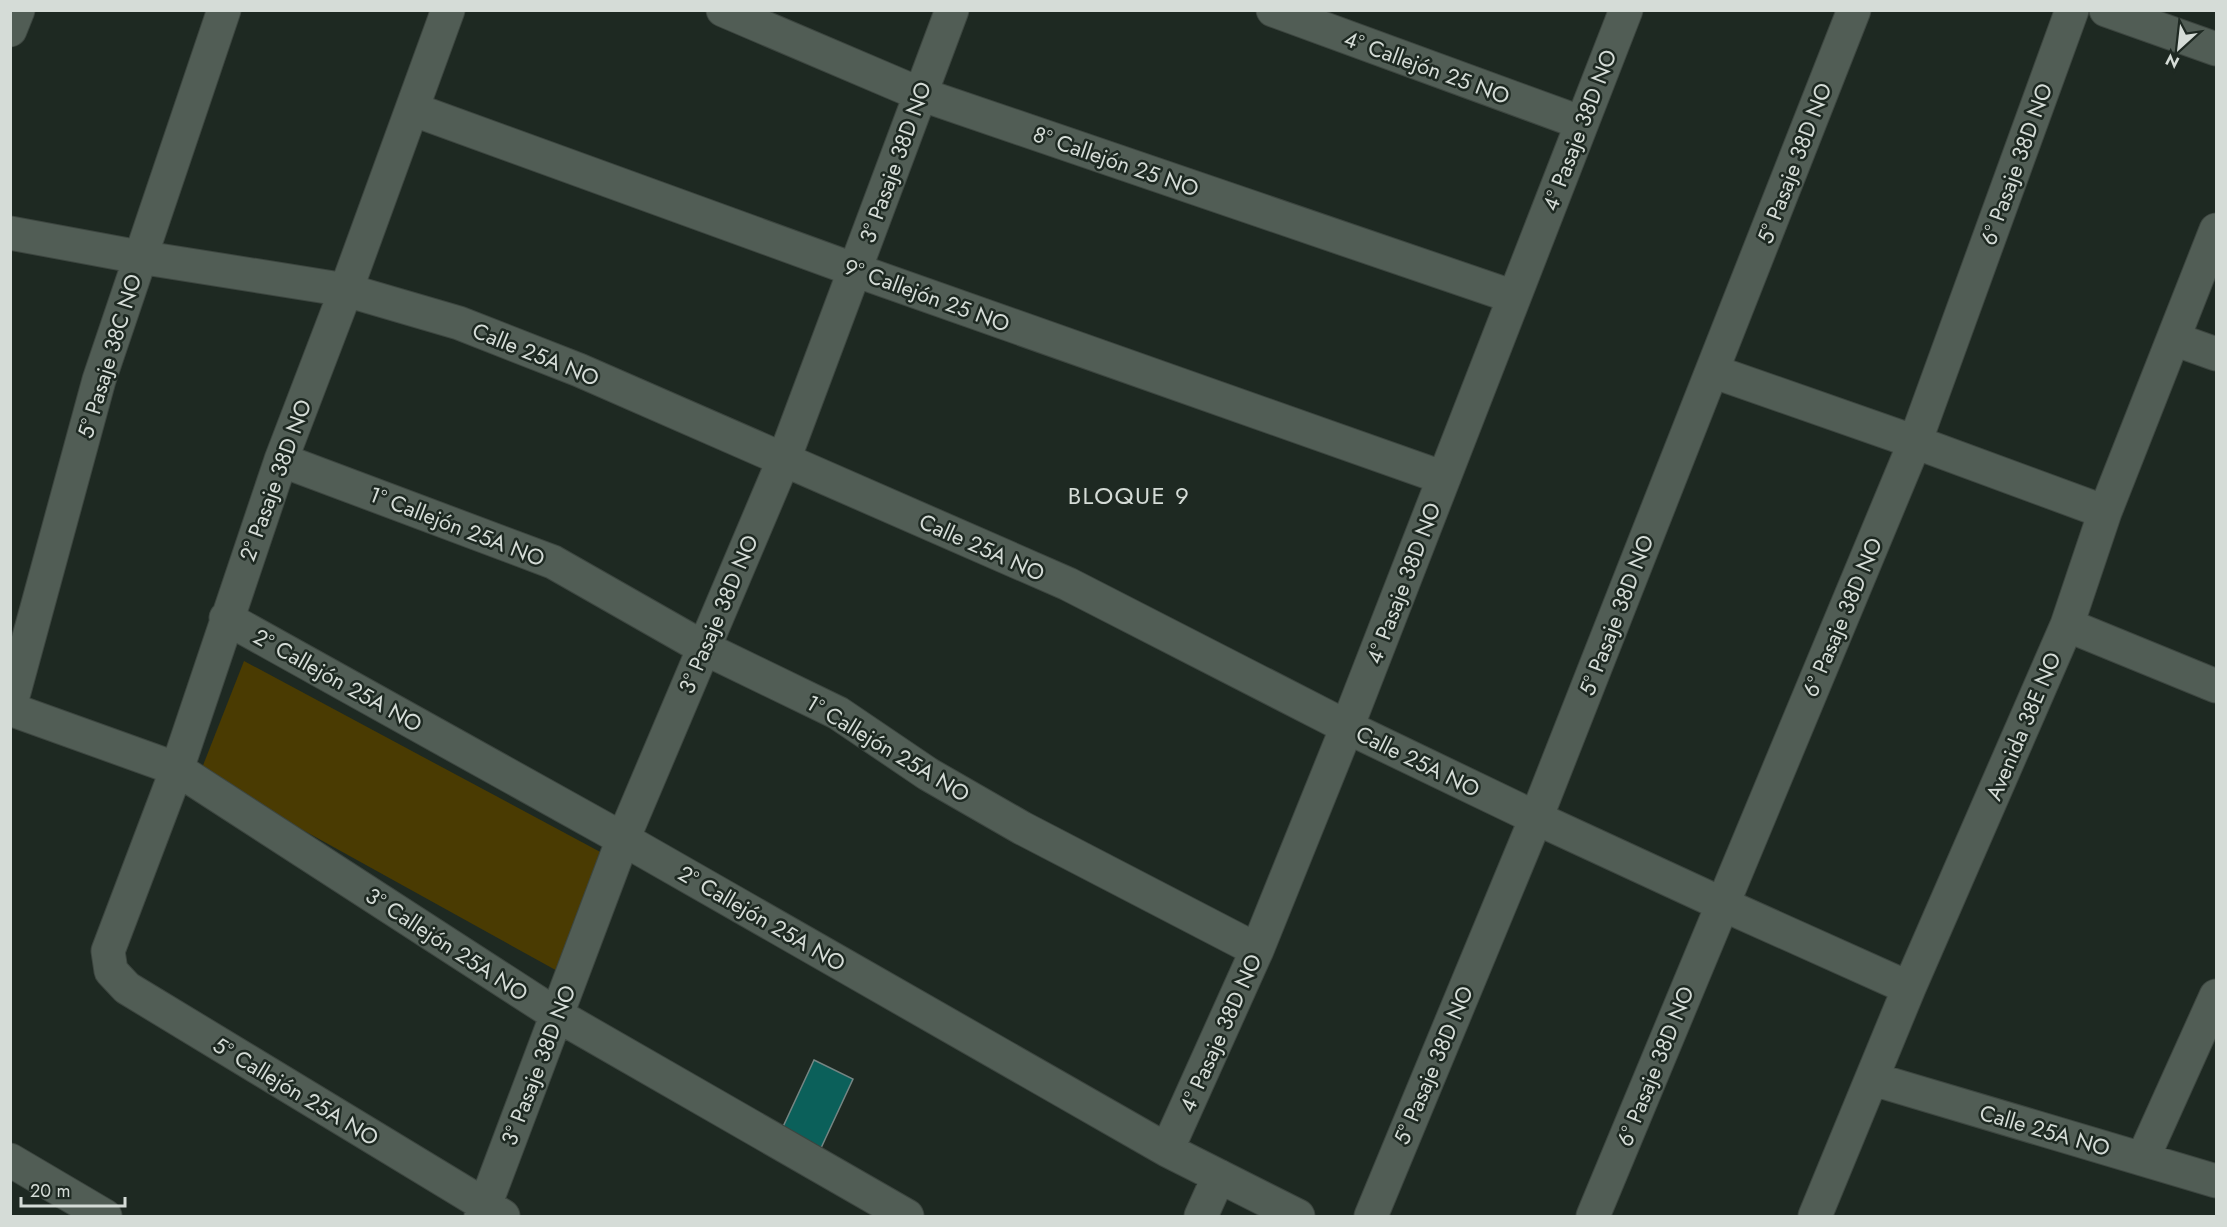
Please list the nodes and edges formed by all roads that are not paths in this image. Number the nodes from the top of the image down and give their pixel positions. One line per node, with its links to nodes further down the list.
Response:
1 (18, 10): 11 (street)
2 (224, 10): 18 (street, 5° Pasaje 38C NO)
3 (447, 10): 14 (street, 2° Pasaje 38D NO)
4 (723, 10): 13 (street, 8° Callejón 25 NO)
5 (952, 10): 13 (street, 3° Pasaje 38D NO)
6 (1273, 10): 15 (street, 4° Callejón 25 NO)
7 (1626, 10): 15 (street, 4° Pasaje 38D NO)
8 (1854, 10): 24 (street, 5° Pasaje 38D NO)
9 (2072, 10): 25 (street, 6° Pasaje 38D NO)
10 (2106, 10): 12 (street)
11 (10, 30)
12 (2217, 49)
13 (920, 94): 19 (street, 3° Pasaje 38D NO); 21 (street, 8° Callejón 25 NO)
14 (412, 108): 19 (street, 9° Callejón 25 NO); 20 (street, 2° Pasaje 38D NO)
15 (1582, 123): 21 (street, 4° Pasaje 38D NO)
16 (2217, 230): 22 (street, Avenida 38E NO)
17 (10, 233): 18 (street, Calle 25A NO)
18 (139, 257): 20 (street, Calle 25A NO); 34 (street, 5° Pasaje 38C NO)
19 (855, 270): 26 (street, 3° Pasaje 38D NO); 28 (street, 9° Callejón 25 NO)
20 (346, 290): 26 (street, Calle 25A NO); 27 (street, 2° Pasaje 38D NO)
21 (1514, 297): 28 (street, 4° Pasaje 38D NO)
22 (2174, 339): 23 (street); 29 (street, Avenida 38E NO)
23 (2217, 354)
24 (1712, 371): 25 (street); 37 (street, 5° Pasaje 38D NO)
25 (1915, 442): 29 (street); 39 (street, 6° Pasaje 38D NO)
26 (783, 459): 32 (street, 3° Pasaje 38D NO); 35 (street, Calle 25A NO)
27 (281, 460): 30 (street, 2° Pasaje 38D NO); 32 (street, 1° Callejón 25A NO)
28 (1444, 478): 35 (street, 4° Pasaje 38D NO)
29 (2105, 512): 31 (street, Avenida 38E NO)
30 (226, 618): 36 (street, 2° Pasaje 38D NO); 38 (street, 2° Callejón 25A NO)
31 (2067, 625): 33 (street); 42 (street, Avenida 38E NO)
32 (704, 648): 38 (street, 3° Pasaje 38D NO); 40 (street, 1° Callejón 25A NO)
33 (2217, 686)
34 (10, 708): 36 (street, 3° Callejón 25A NO)
35 (1347, 727): 37 (street, Calle 25A NO); 40 (street, 4° Pasaje 38D NO)
36 (177, 769): 41 (street, 2° Pasaje 38D NO); 44 (street, 3° Callejón 25A NO)
37 (1536, 818): 39 (street, Calle 25A NO); 56 (street, 5° Pasaje 38D NO)
38 (623, 839): 44 (street, 3° Pasaje 38D NO); 46 (street, 2° Callejón 25A NO)
39 (1722, 904): 42 (street, Calle 25A NO); 57 (street, 6° Pasaje 38D NO)
40 (1257, 950): 46 (street, 4° Pasaje 38D NO)
41 (108, 951): 51 (street, 5° Callejón 25A NO)
42 (1909, 988): 45 (street, Avenida 38E NO)
43 (2217, 996): 47 (street)
44 (557, 1015): 51 (street, 3° Pasaje 38D NO); 53 (street, 3° Callejón 25A NO)
45 (1873, 1079): 47 (street, Calle 25A NO); 58 (street, Avenida 38E NO)
46 (1167, 1150): 49 (street, 2° Callejón 25A NO)
47 (2143, 1158): 50 (street, Calle 25A NO)
48 (10, 1160): 52 (street)
49 (1219, 1176): 54 (street); 55 (street, 2° Callejón 25A NO)
50 (2217, 1181)
51 (490, 1213)
52 (105, 1216)
53 (907, 1216)
54 (1202, 1216)
55 (1298, 1216)
56 (1371, 1216)
57 (1593, 1216)
58 (1815, 1216)

